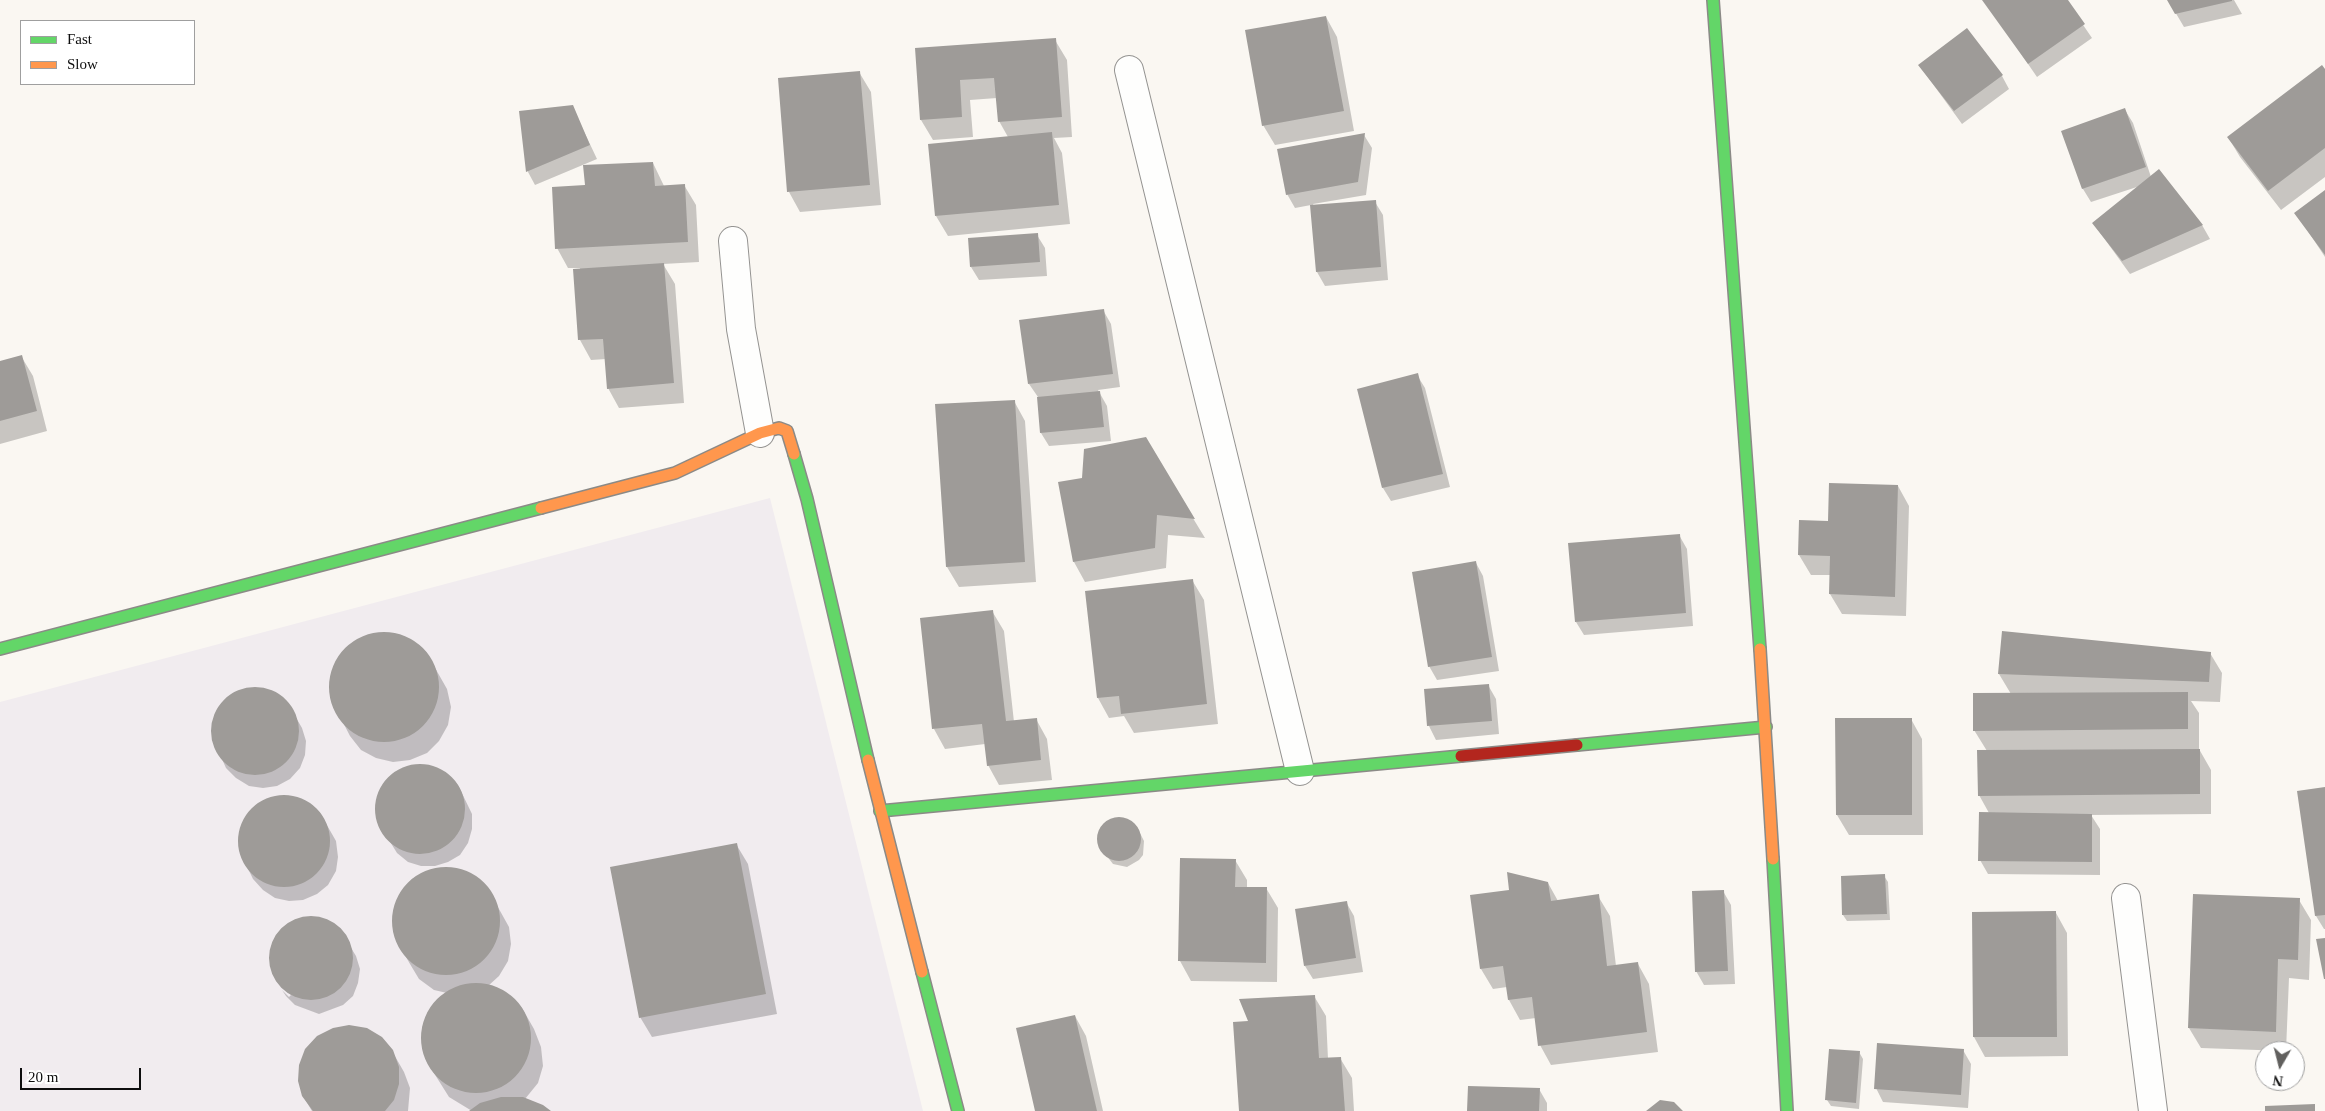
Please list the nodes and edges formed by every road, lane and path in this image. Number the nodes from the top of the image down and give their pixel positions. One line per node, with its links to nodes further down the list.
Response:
1 (1713, 0): 6 (street)
2 (1129, 70): 7 (street)
3 (733, 241): 4 (street)
4 (760, 433): 5 (street); 8 (street)
5 (0, 649)
6 (1766, 727): 7 (street); 11 (street)
7 (1300, 771): 8 (street)
8 (880, 811): 10 (street)
9 (2126, 898): 12 (street)
10 (958, 1111)
11 (1787, 1111)
12 (2153, 1111)

